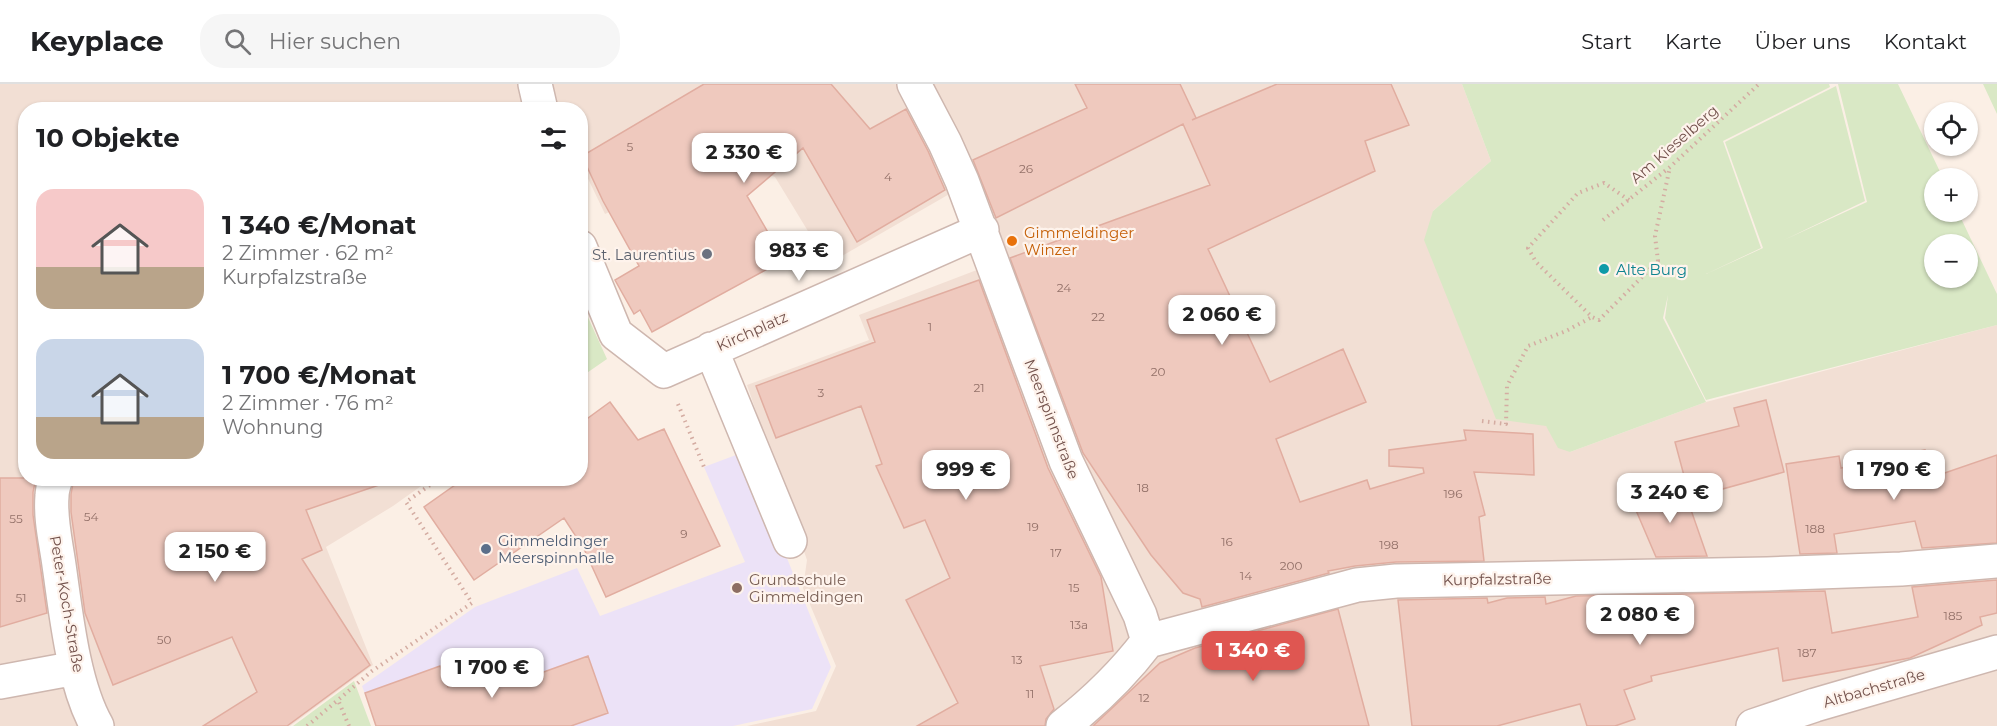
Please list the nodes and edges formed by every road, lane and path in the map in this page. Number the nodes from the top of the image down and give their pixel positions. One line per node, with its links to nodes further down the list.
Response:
1 (535, 84): 4 (street)
2 (914, 84): 8 (street, Meerspinnstraße)
3 (1759, 84): 5 (path, Am Kieselberg)
4 (539, 102)
5 (1670, 167): 6 (path, Am Kieselberg); 10 (path)
6 (1629, 200): 7 (path, Am Kieselberg); 10 (path)
7 (1603, 220)
8 (982, 230): 11 (street, Kirchplatz); 19 (street, Meerspinnstraße)
9 (588, 266): 12 (street)
10 (1592, 318): 13 (path)
11 (711, 349): 12 (street, Kirchplatz); 17 (street)
12 (664, 371): 14 (path)
13 (1482, 421)
14 (704, 467)
15 (54, 486): 21 (street, Peter-Koch-Straße)
16 (429, 486): 23 (path)
17 (790, 542)
18 (1997, 561): 19 (street, Kurpfalzstraße)
19 (1148, 641): 27 (street)
20 (1997, 652): 28 (street, Altbachstraße)
21 (76, 668): 22 (street); 24 (street, Peter-Koch-Straße)
22 (0, 682)
23 (338, 700): 25 (path); 26 (path)
24 (97, 726)
25 (308, 726)
26 (349, 726)
27 (1063, 726)
28 (1752, 726)

